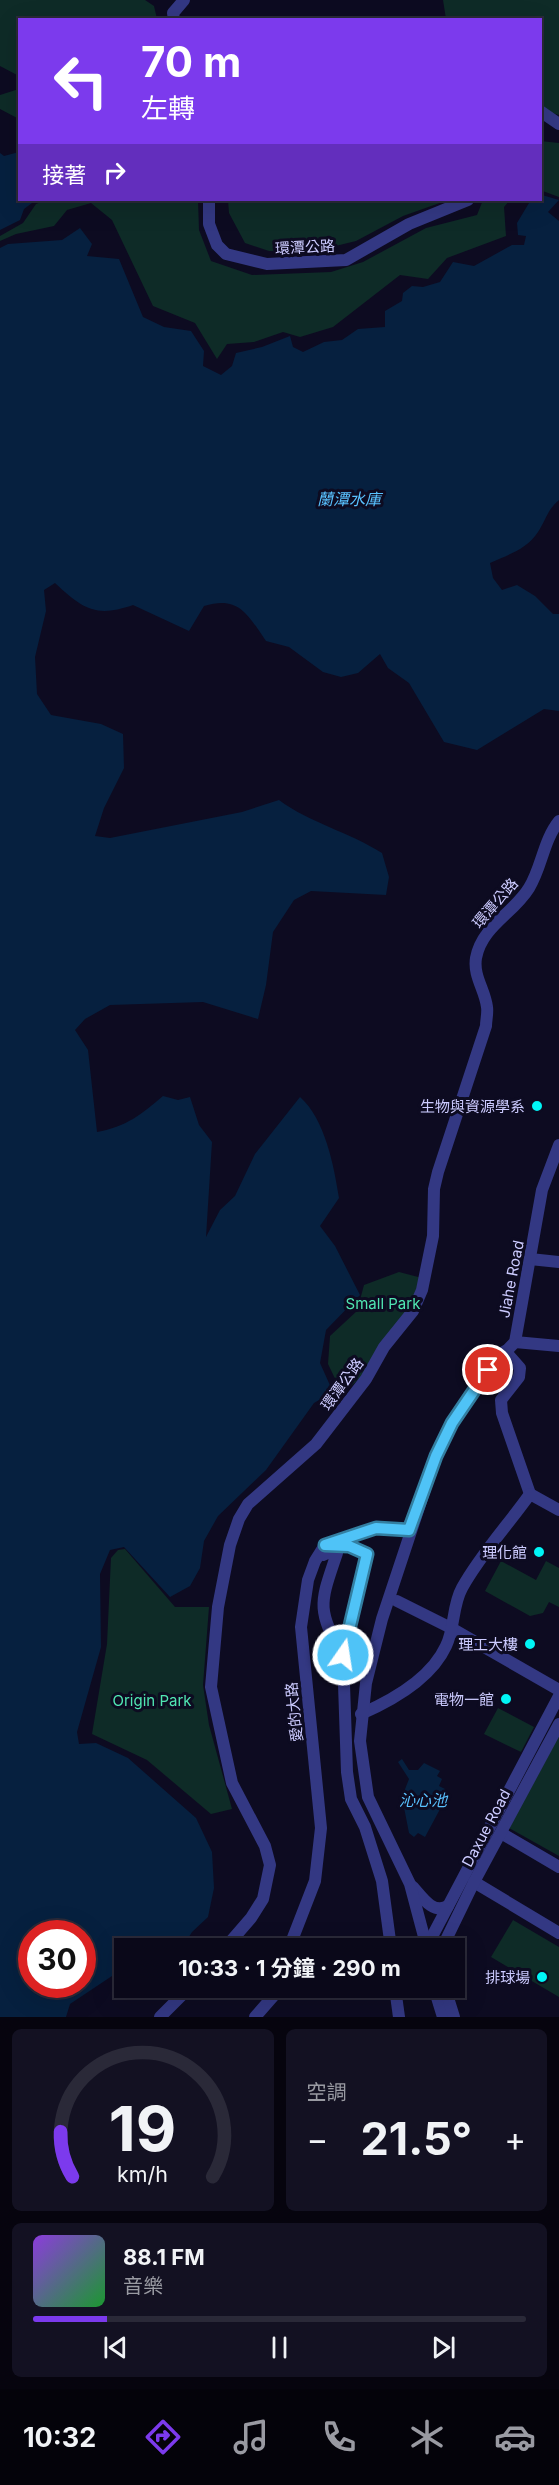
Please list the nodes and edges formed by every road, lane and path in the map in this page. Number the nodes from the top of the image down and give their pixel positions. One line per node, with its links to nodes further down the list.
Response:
1 (184, 0): 2 (street)
2 (174, 18)
3 (542, 112): 4 (street)
4 (559, 124)
5 (209, 201): 6 (street, 環潭公路)
6 (466, 201)
7 (559, 821): 31 (street, 環潭公路)
8 (559, 1145): 9 (street, Jiahe Road)
9 (530, 1259): 10 (street); 11 (street, Jiahe Road)
10 (559, 1262)
11 (515, 1342): 12 (street); 13 (street)
12 (559, 1346)
13 (505, 1351): 14 (street); 16 (street)
14 (530, 1494): 15 (street); 20 (street)
15 (559, 1510)
16 (409, 1530): 17 (street); 23 (street)
17 (325, 1545): 18 (street, 愛的大路); 21 (street)
18 (315, 1561): 21 (street); 32 (street, 愛的大路)
19 (397, 1601): 20 (street)
20 (451, 1628): 22 (street); 23 (street)
21 (343, 1655): 33 (street)
22 (558, 1697): 29 (street)
23 (361, 1714): 28 (street)
24 (559, 1724): 25 (street, Daxue Road)
25 (501, 1833): 26 (street); 27 (street, Daxue Road)
26 (559, 1867)
27 (474, 1882): 30 (street); 36 (street, Daxue Road)
28 (410, 1884): 29 (street); 34 (street)
29 (448, 1906): 35 (street)
30 (559, 1933)
31 (234, 1938)
32 (293, 1938)
33 (390, 1938)
34 (424, 1938)
35 (432, 1938)
36 (447, 1938)
37 (179, 1998): 42 (street)
38 (272, 1998): 43 (street)
39 (396, 1998): 44 (street)
40 (437, 1998): 45 (street)
41 (449, 1998): 46 (street)
42 (160, 2017)
43 (255, 2017)
44 (399, 2017)
45 (443, 2017)
46 (454, 2017)

